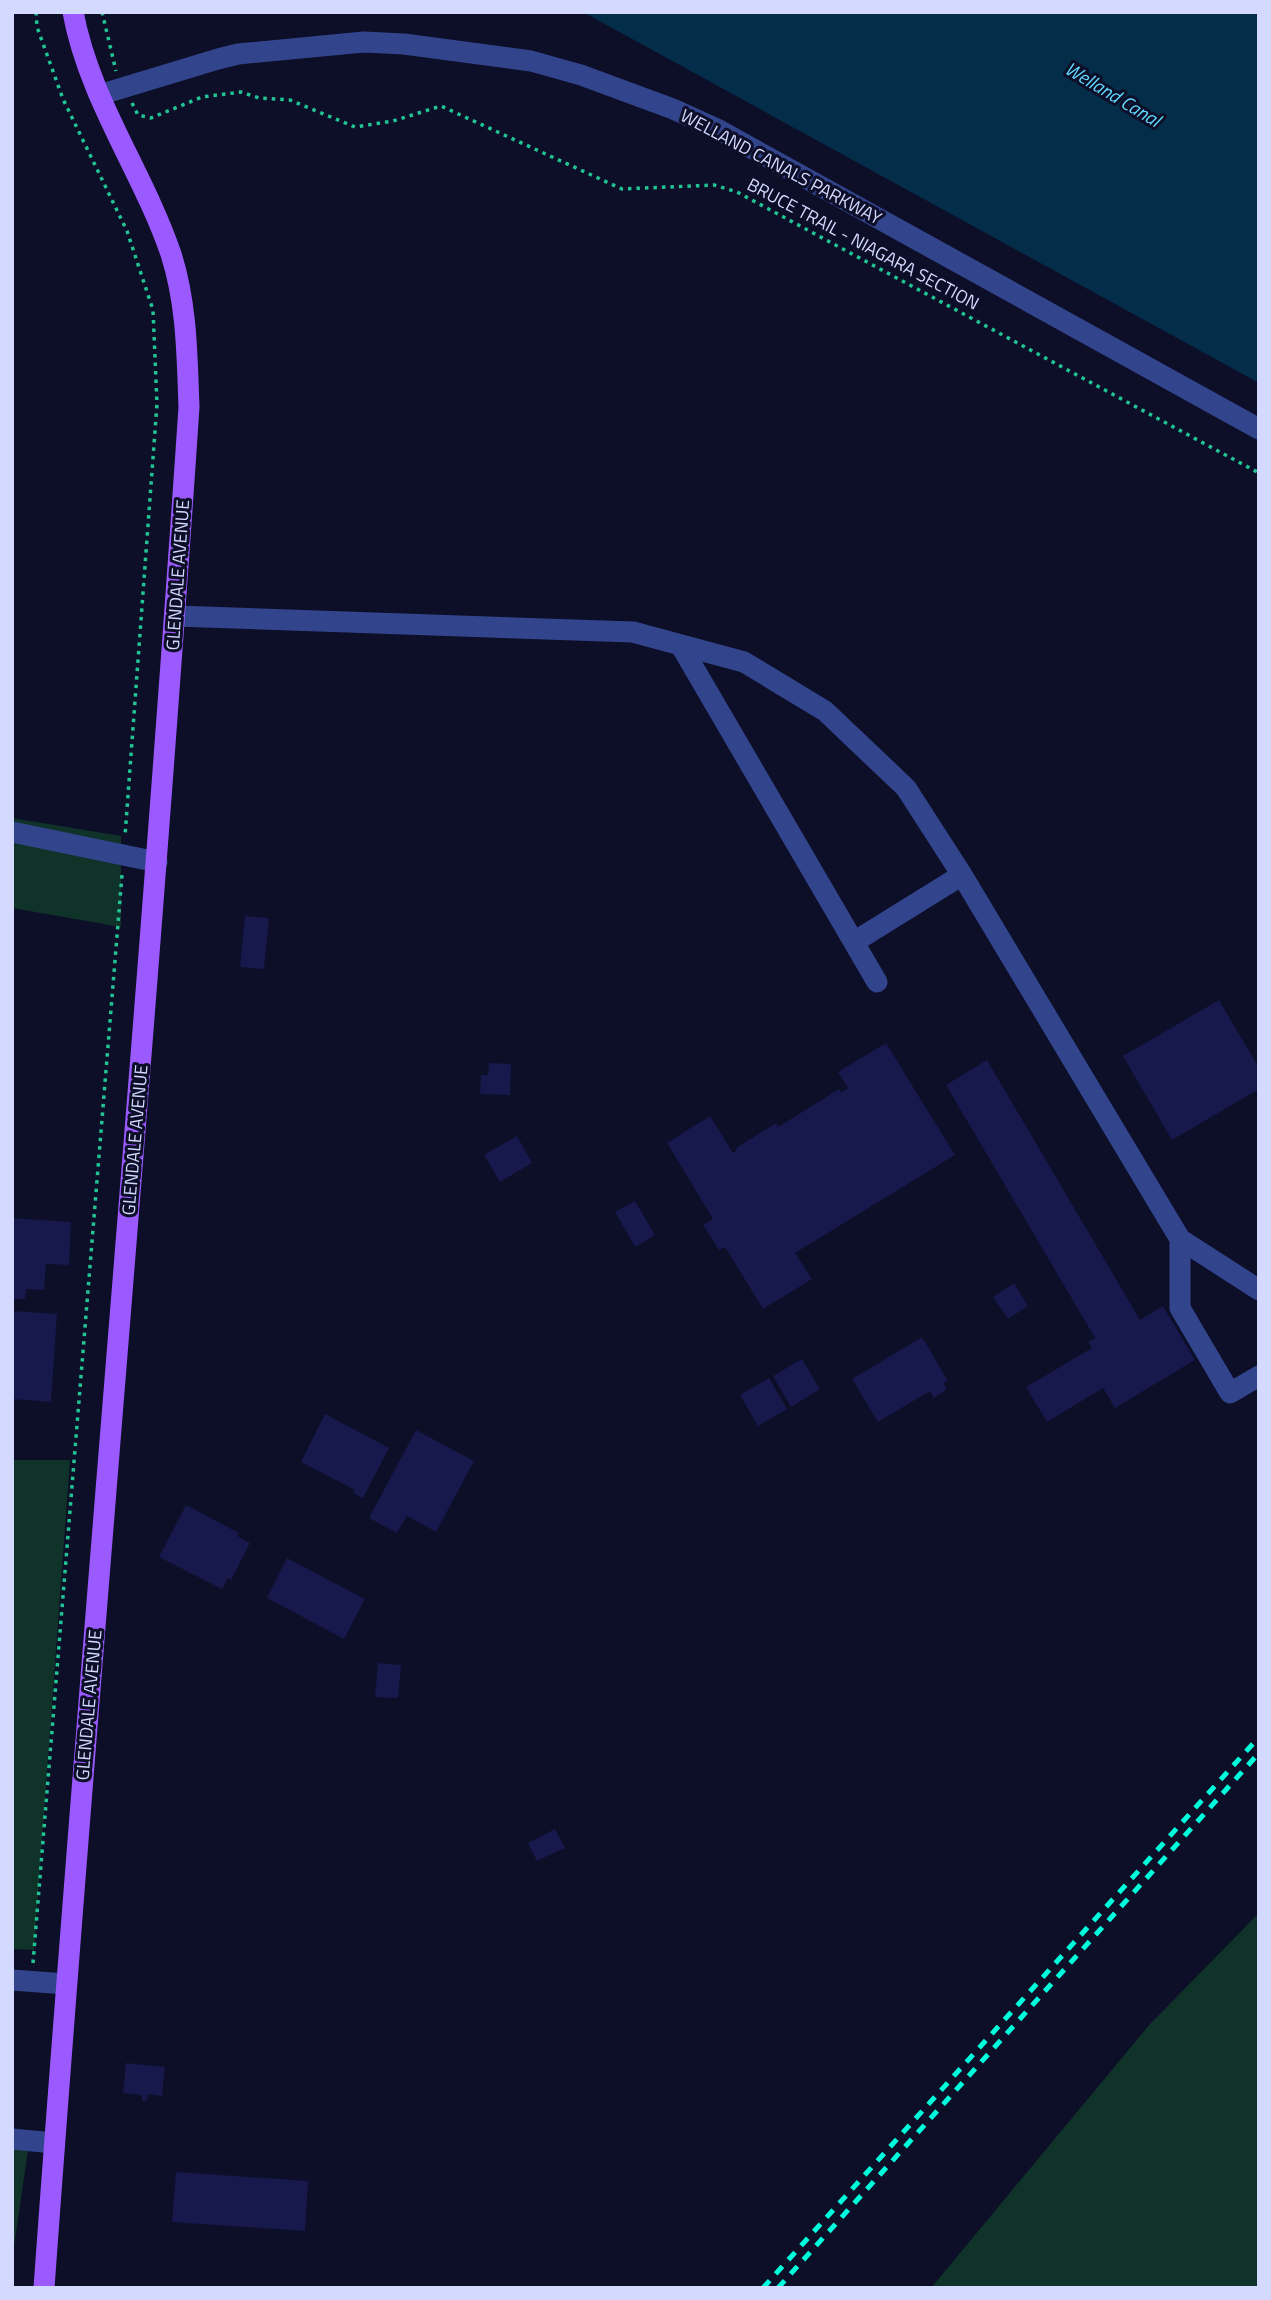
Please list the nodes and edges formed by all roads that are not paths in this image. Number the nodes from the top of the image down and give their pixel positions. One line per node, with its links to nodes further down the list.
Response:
1 (73, 12): 2 (main road, GLENDALE AVENUE)
2 (99, 95): 3 (street, WELLAND CANALS PARKWAY); 4 (main road, GLENDALE AVENUE)
3 (1259, 429)
4 (175, 616): 5 (street); 7 (main road, GLENDALE AVENUE)
5 (681, 646): 8 (street); 9 (street)
6 (12, 832): 7 (street)
7 (158, 862): 15 (main road, GLENDALE AVENUE)
8 (962, 875): 9 (street); 11 (street)
9 (854, 942): 10 (street)
10 (877, 982)
11 (1180, 1239): 12 (street); 13 (street)
12 (1259, 1290)
13 (1259, 1376)
14 (22, 1981): 15 (street)
15 (66, 1984): 17 (main road, GLENDALE AVENUE)
16 (12, 2139): 17 (street)
17 (54, 2143): 18 (main road, GLENDALE AVENUE)
18 (44, 2288)

